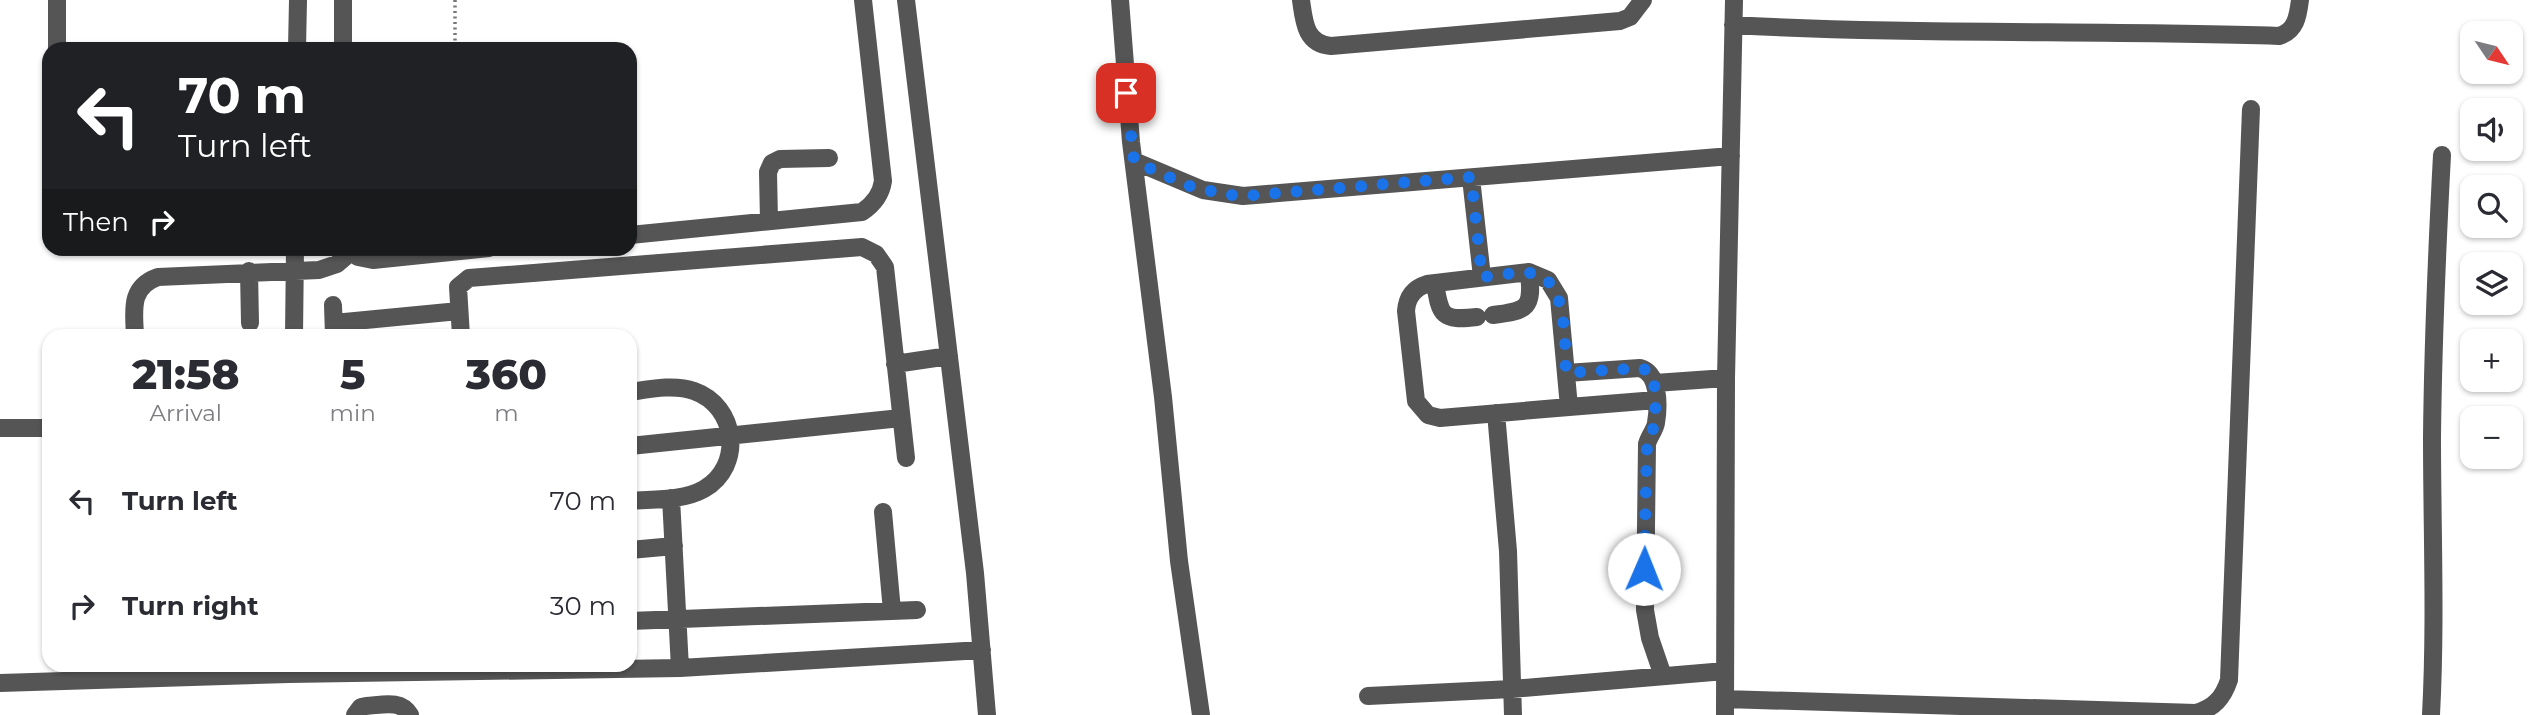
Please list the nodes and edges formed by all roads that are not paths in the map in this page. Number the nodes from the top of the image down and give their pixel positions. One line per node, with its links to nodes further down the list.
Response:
1 (57, 0): 12 (street)
2 (298, 0): 13 (street)
3 (343, 0): 14 (street)
4 (863, 0): 21 (street)
5 (906, 0): 38 (street)
6 (1120, 0): 19 (street)
7 (1301, 0): 8 (street)
8 (1643, 0)
9 (1734, 0): 11 (street)
10 (2300, 0): 11 (street)
11 (1733, 25): 17 (street)
12 (57, 42)
13 (297, 42)
14 (343, 42)
15 (2250, 109): 70 (street)
16 (2442, 155): 76 (street)
17 (1731, 156): 20 (street); 41 (street)
18 (829, 158): 21 (street)
19 (1134, 161): 20 (street); 74 (street)
20 (1471, 177): 30 (street)
21 (769, 221): 22 (street)
22 (637, 233)
23 (295, 256): 27 (street)
24 (347, 256): 27 (street)
25 (357, 256): 26 (street)
26 (412, 256)
27 (295, 270): 28 (street); 36 (street)
28 (248, 271): 34 (street); 35 (street)
29 (1529, 272): 30 (street); 31 (street); 40 (street)
30 (1482, 277): 31 (street)
31 (1435, 283): 45 (street)
32 (459, 311): 33 (street); 37 (street); 39 (street)
33 (334, 321)
34 (250, 323)
35 (135, 329)
36 (294, 329)
37 (460, 329)
38 (949, 356): 39 (street); 61 (street)
39 (895, 364): 46 (street)
40 (1566, 373): 43 (street); 44 (street)
41 (1726, 378): 43 (street); 64 (street)
42 (637, 391): 49 (street)
43 (1656, 392): 44 (street); 66 (street)
44 (1569, 407): 45 (street)
45 (1496, 413): 68 (street)
46 (901, 418): 49 (street); 51 (street)
47 (0, 428): 48 (street)
48 (42, 428)
49 (731, 435): 50 (street); 52 (street)
50 (637, 445)
51 (906, 458)
52 (671, 498): 53 (street); 55 (street)
53 (637, 500)
54 (883, 512): 58 (street)
55 (674, 546): 56 (street); 59 (street)
56 (637, 549)
57 (917, 610): 58 (street)
58 (892, 611): 59 (street)
59 (678, 619): 60 (street); 63 (street)
60 (637, 621)
61 (982, 650): 63 (street); 73 (street)
62 (637, 668): 63 (street)
63 (680, 668)
64 (1725, 671): 66 (street); 70 (street)
65 (227, 672): 67 (street)
66 (1663, 676): 68 (street)
67 (0, 683)
68 (1512, 689): 69 (street); 75 (street)
69 (1368, 696)
70 (1725, 707)
71 (355, 715): 72 (street)
72 (410, 715)
73 (987, 715)
74 (1200, 715)
75 (1513, 715)
76 (2431, 715)

